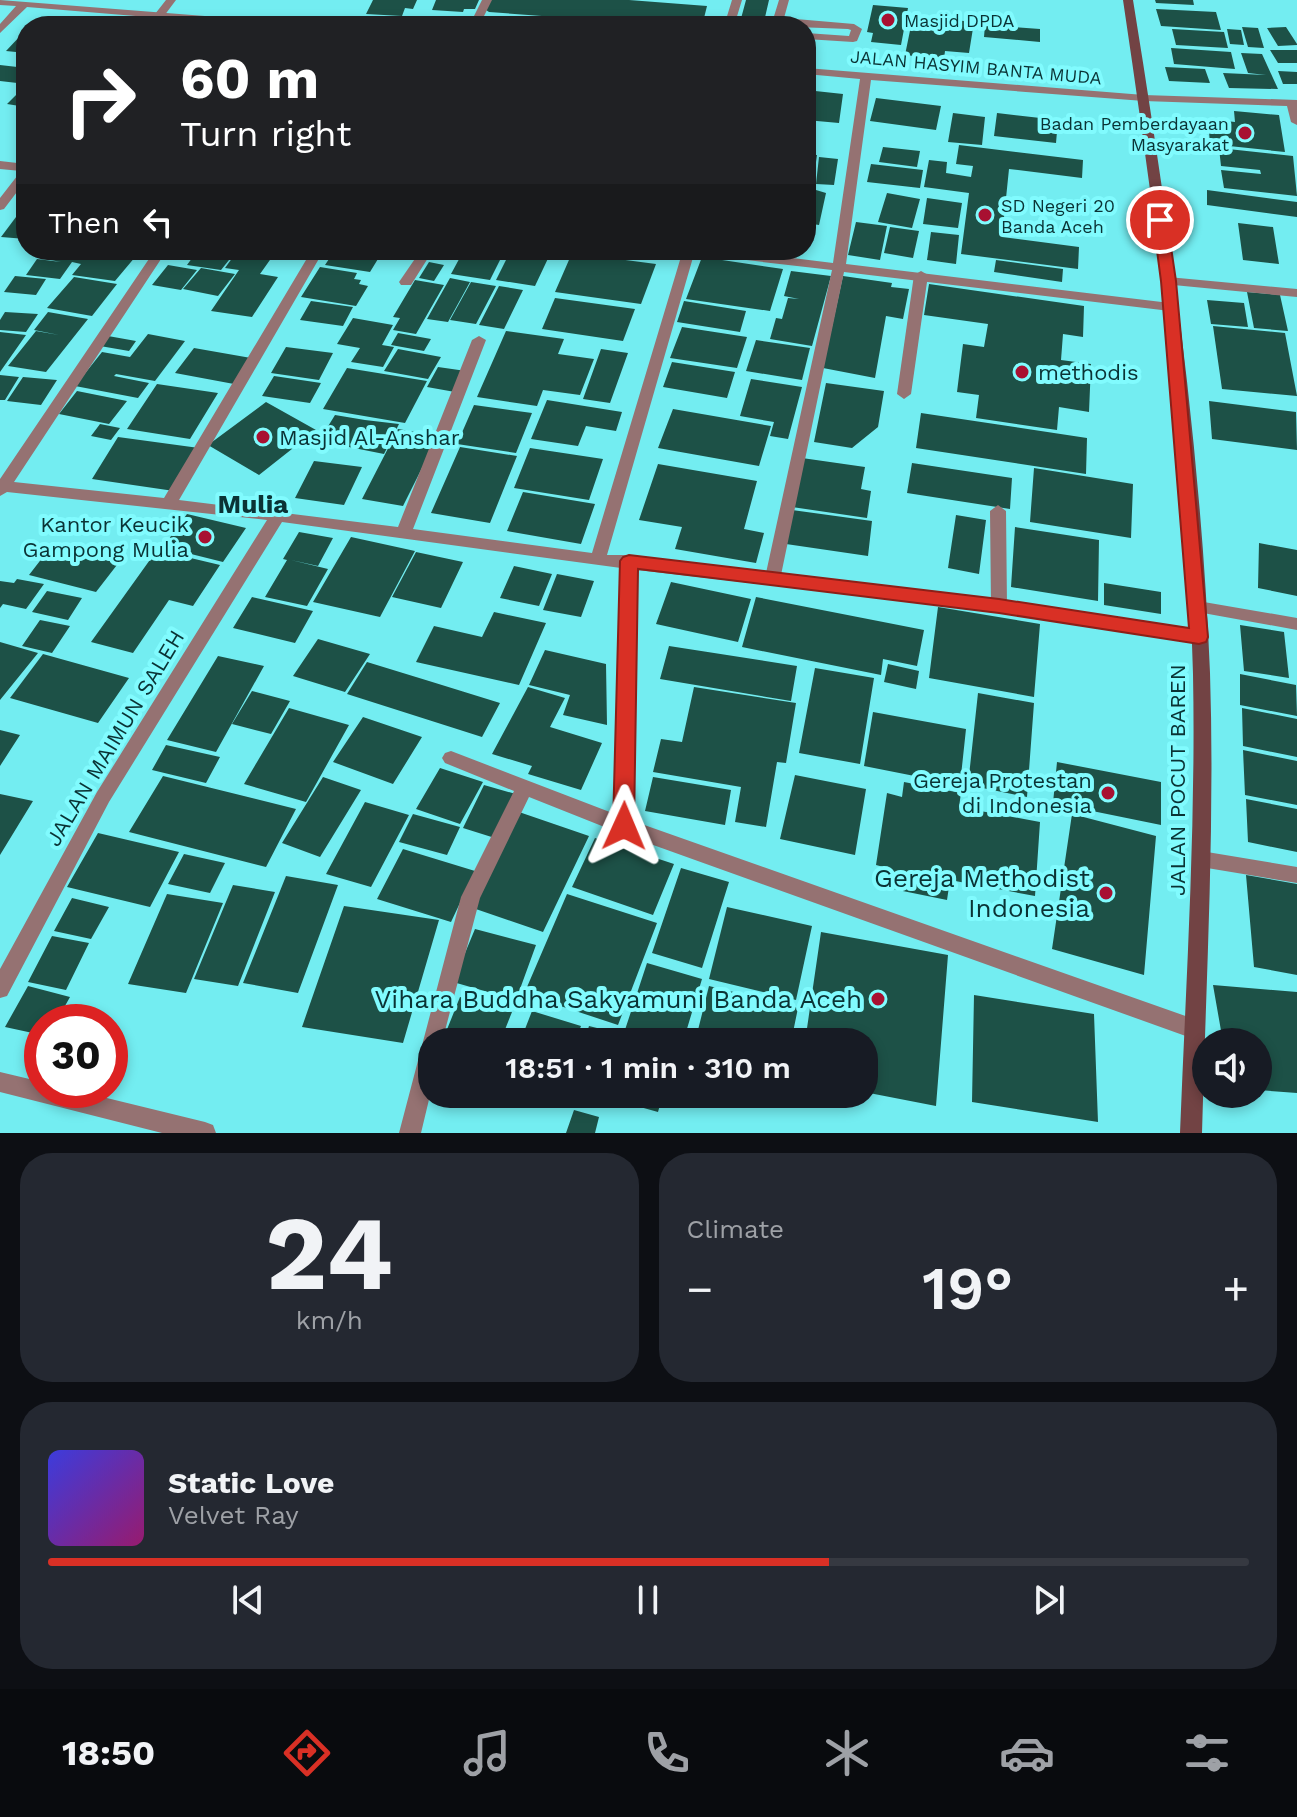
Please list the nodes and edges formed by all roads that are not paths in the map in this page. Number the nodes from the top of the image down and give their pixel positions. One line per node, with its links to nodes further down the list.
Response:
1 (171, 0): 5 (street)
2 (1128, 0): 12 (main road, JALAN POCUT BAREN)
3 (0, 2): 4 (street)
4 (24, 4): 5 (street); 8 (street)
5 (160, 14): 6 (street)
6 (175, 16)
7 (816, 25): 9 (street)
8 (0, 30)
9 (816, 37)
10 (816, 72): 11 (street, JALAN HASYIM BANTA MUDA)
11 (866, 76): 12 (street, JALAN HASYIM BANTA MUDA); 22 (street)
12 (1144, 98): 13 (street, JALAN HASYIM BANTA MUDA); 24 (main road, JALAN POCUT BAREN)
13 (1295, 103): 14 (street)
14 (1297, 122)
15 (16, 184): 16 (street)
16 (0, 206)
17 (154, 260): 30 (street)
18 (312, 260): 31 (street)
19 (420, 260): 25 (street)
20 (689, 260): 35 (street)
21 (784, 260): 22 (street)
22 (839, 266): 23 (street); 37 (street)
23 (921, 275): 27 (street); 29 (street)
24 (1168, 281): 26 (street); 27 (main road, JALAN POCUT BAREN)
25 (406, 282)
26 (1297, 293)
27 (1170, 307): 39 (main road, JALAN POCUT BAREN)
28 (479, 340): 34 (street)
29 (904, 394)
30 (1, 488): 31 (street)
31 (169, 503): 33 (street)
32 (998, 511): 38 (street)
33 (278, 516): 34 (street); 47 (street, JALAN MAIMUN SALEH)
34 (404, 531): 35 (street)
35 (598, 560): 36 (street)
36 (629, 561): 37 (street); 44 (street)
37 (772, 581): 38 (street)
38 (999, 606): 41 (street)
39 (1198, 607): 40 (street); 41 (main road, JALAN POCUT BAREN)
40 (1297, 624)
41 (1199, 637): 45 (main road, JALAN POCUT BAREN)
42 (451, 758): 43 (street)
43 (525, 787): 44 (street); 48 (street)
44 (624, 826): 49 (street)
45 (1201, 859): 46 (street); 50 (main road, JALAN POCUT BAREN)
46 (1297, 875)
47 (0, 989)
48 (436, 1028)
49 (1192, 1028)
50 (1194, 1028)
51 (0, 1082): 54 (street)
52 (1192, 1098): 56 (main road, JALAN POCUT BAREN)
53 (418, 1100): 55 (street)
54 (205, 1133)
55 (410, 1133)
56 (1191, 1133)

